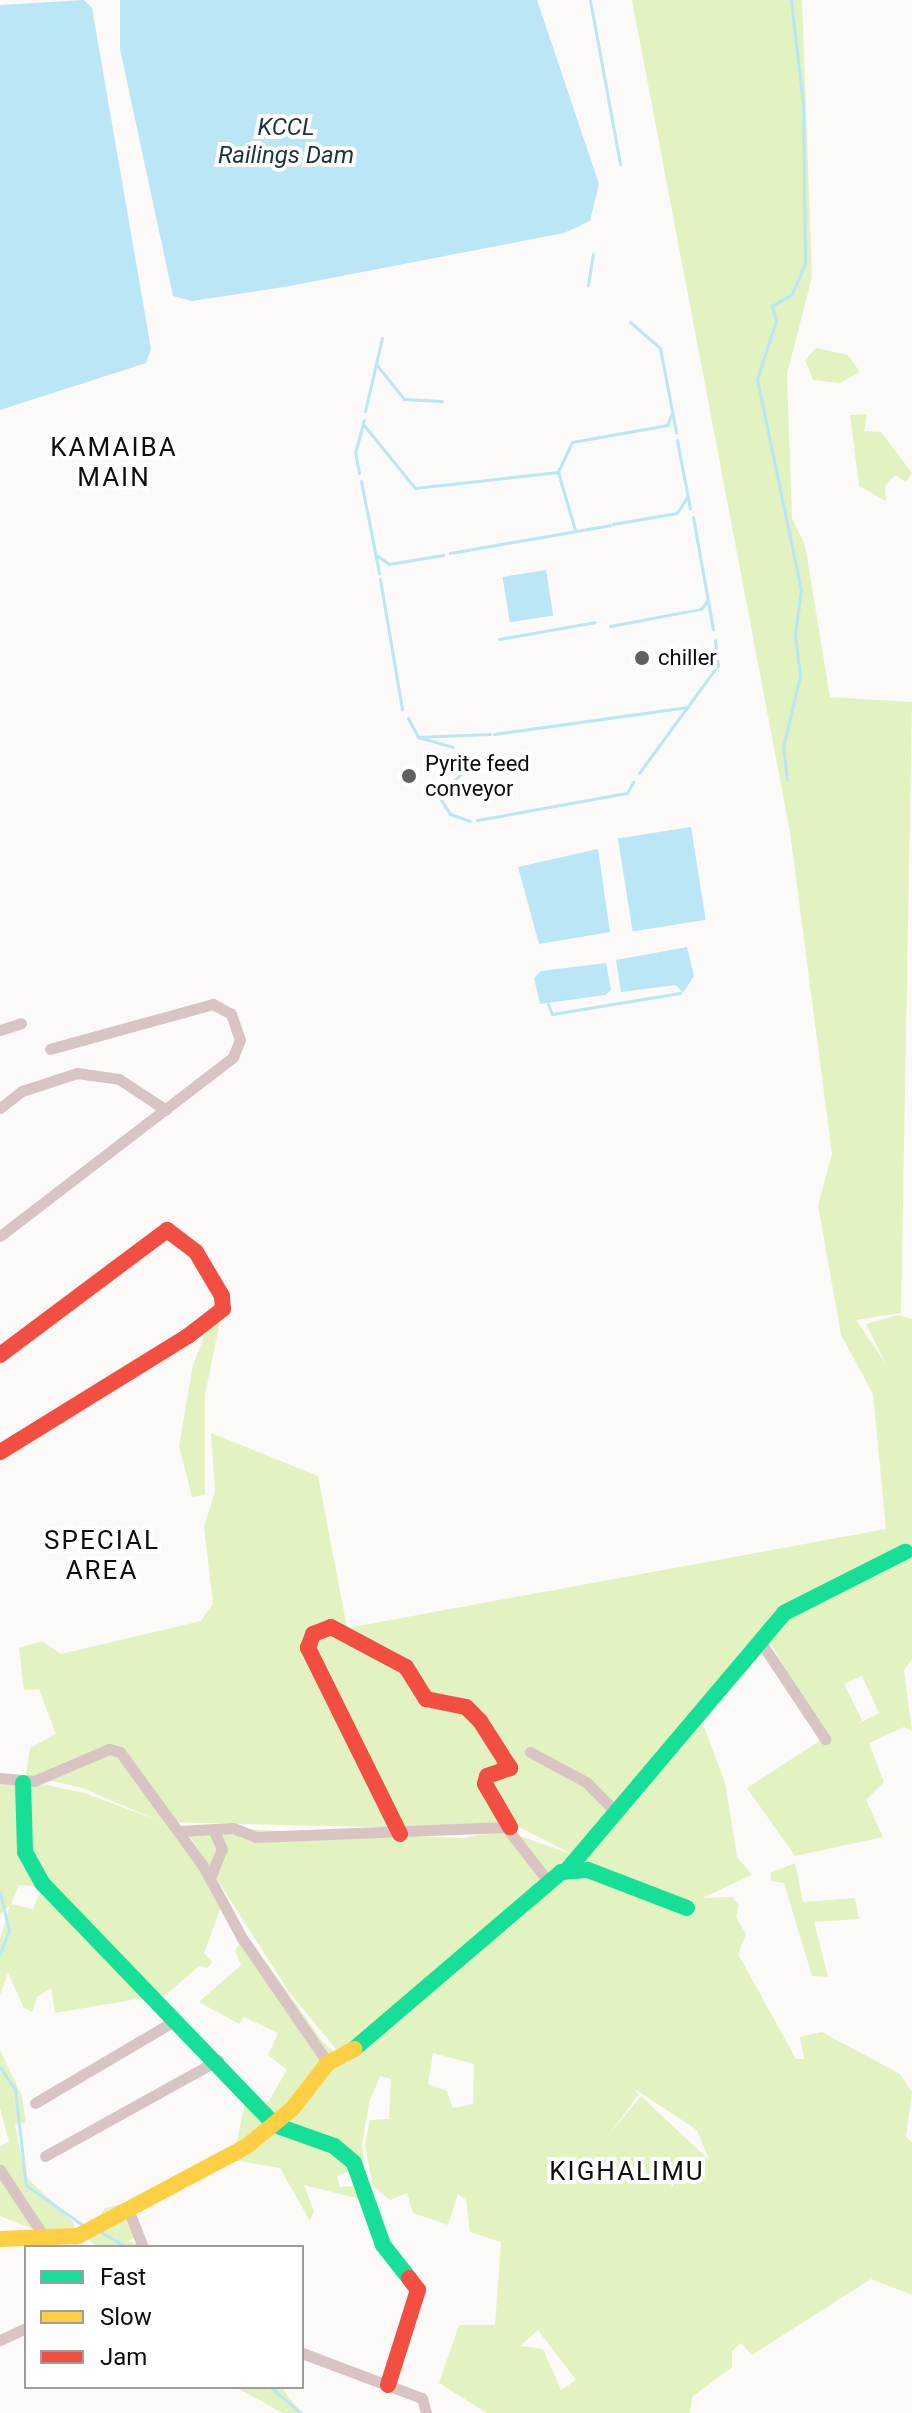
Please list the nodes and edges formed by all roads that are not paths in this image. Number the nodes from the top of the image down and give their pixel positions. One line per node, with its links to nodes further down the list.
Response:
1 (21, 1023): 2 (street)
2 (0, 1030)
3 (50, 1049): 5 (street)
4 (0, 1108): 5 (street)
5 (166, 1110): 6 (street)
6 (0, 1236)
7 (0, 1355): 8 (street)
8 (0, 1452)
9 (905, 1552): 10 (street)
10 (760, 1641): 11 (street); 15 (street)
11 (825, 1739)
12 (530, 1752): 15 (street)
13 (0, 1778): 14 (street)
14 (23, 1783): 17 (street); 24 (street)
15 (614, 1810): 20 (street)
16 (510, 1827): 19 (street); 19 (street); 22 (street)
17 (179, 1831): 18 (street); 21 (street)
18 (214, 1831): 19 (street); 21 (street)
19 (400, 1834)
20 (568, 1869): 22 (street); 23 (street)
21 (210, 1878): 26 (street)
22 (547, 1880): 26 (street)
23 (687, 1908)
24 (176, 2020): 25 (street); 27 (street)
25 (218, 2060): 28 (street); 29 (street)
26 (328, 2063): 28 (street)
27 (35, 2103)
28 (275, 2125): 31 (street); 38 (street)
29 (45, 2156)
30 (0, 2170): 32 (street)
31 (128, 2209): 32 (street); 34 (street)
32 (41, 2232): 33 (street)
33 (0, 2239)
34 (142, 2245)
35 (24, 2329): 36 (street)
36 (0, 2340)
37 (304, 2354): 38 (street)
38 (388, 2385): 39 (street)
39 (426, 2413)

